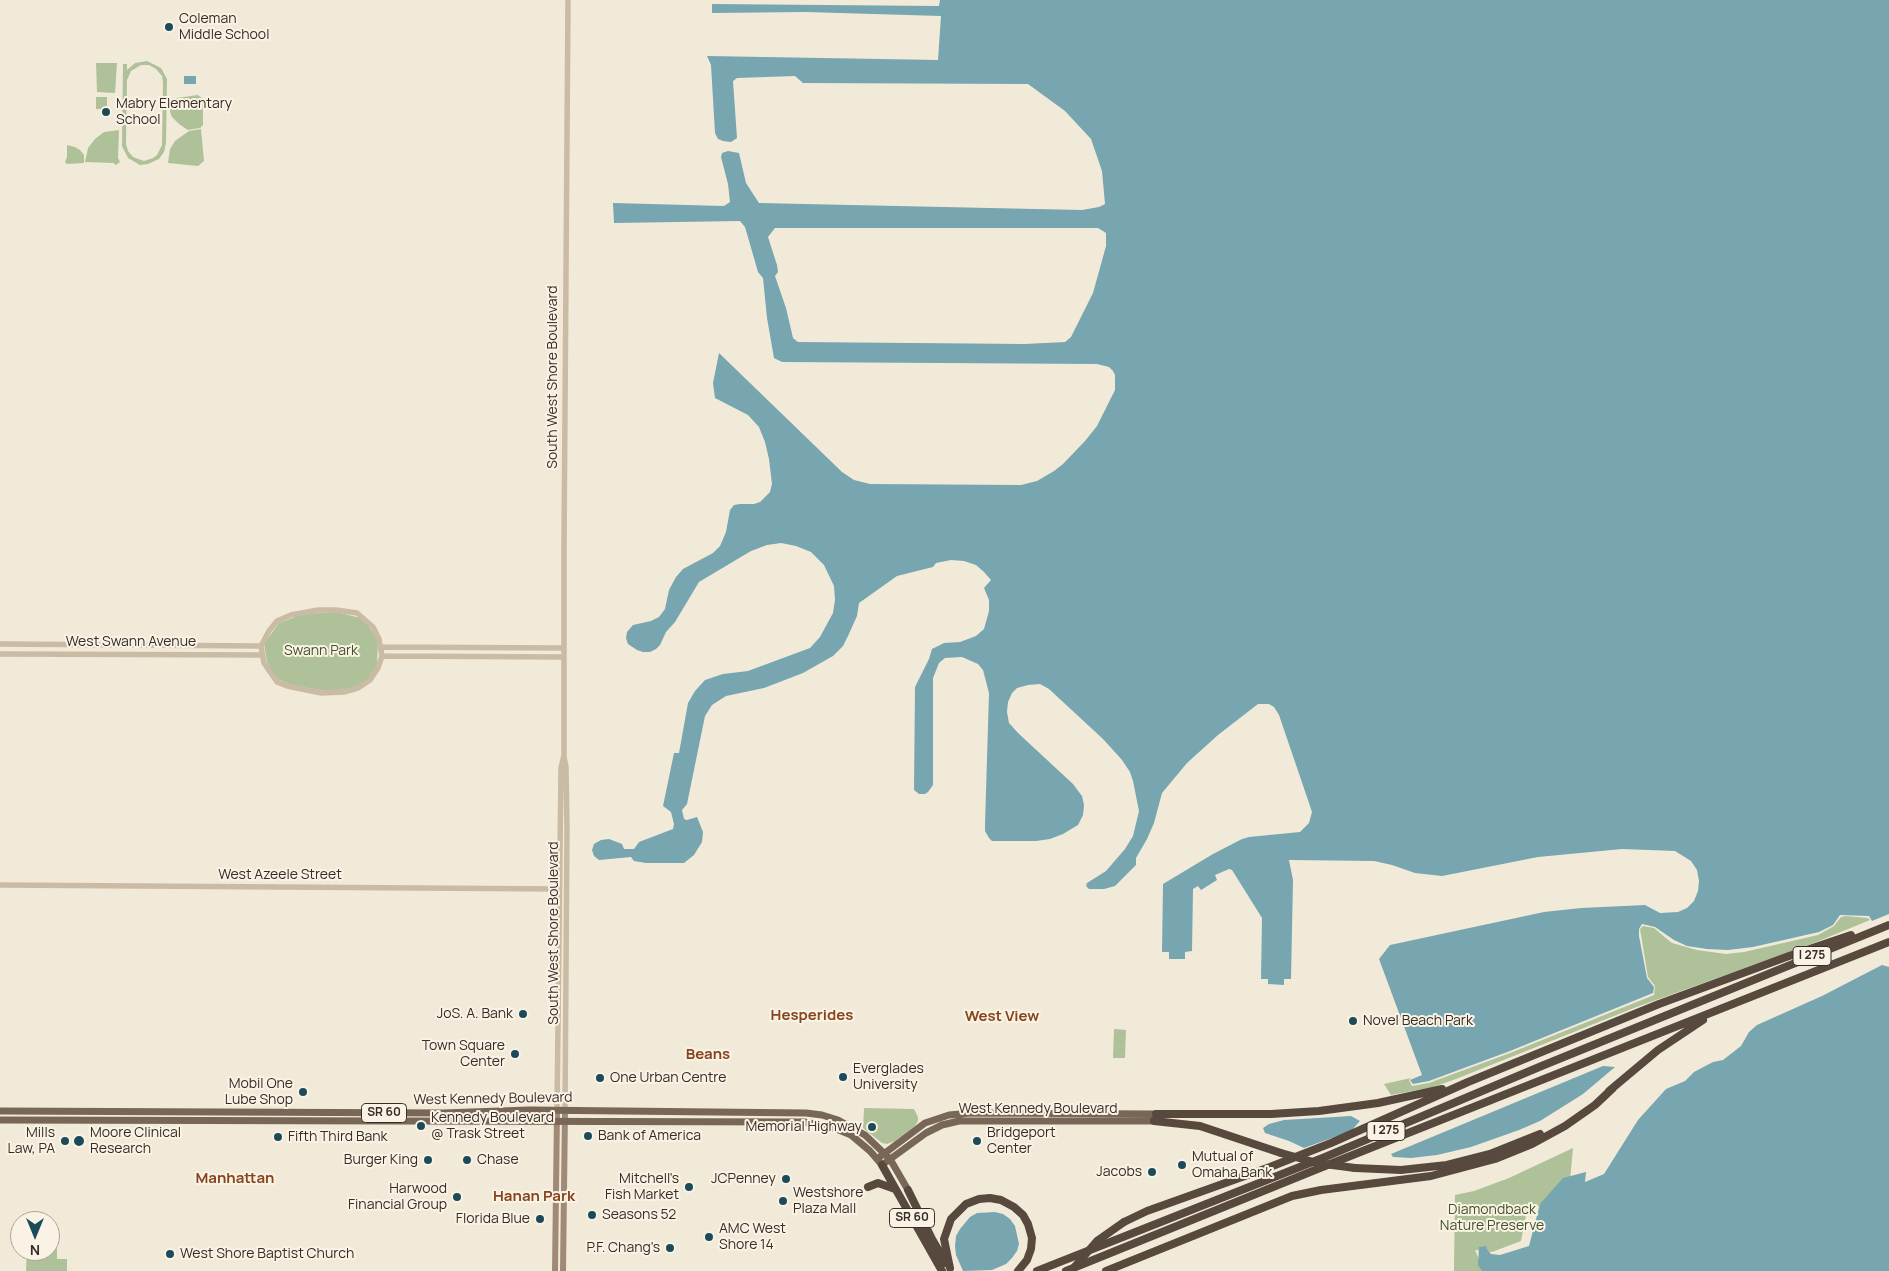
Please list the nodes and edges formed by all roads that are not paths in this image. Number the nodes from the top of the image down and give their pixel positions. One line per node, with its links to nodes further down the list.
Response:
1 (568, 0): 5 (street, South West Shore Boulevard)
2 (0, 644): 3 (street, West Swann Avenue)
3 (261, 646): 4 (street); 7 (street)
4 (382, 647): 5 (street); 8 (street)
5 (564, 648): 9 (street, South West Shore Boulevard)
6 (0, 654): 7 (street, West Swann Avenue)
7 (262, 656): 8 (street)
8 (382, 656): 9 (street)
9 (564, 657): 10 (street, South West Shore Boulevard)
10 (564, 755): 12 (street, South West Shore Boulevard); 19 (street, South West Shore Boulevard)
11 (0, 885): 12 (street, West Azeele Street)
12 (559, 889): 19 (street, South West Shore Boulevard)
13 (1889, 924): 16 (highway); 44 (highway, I 275)
14 (1889, 942): 15 (highway, I 275)
15 (1742, 1000): 17 (highway); 45 (highway, I 275)
16 (1468, 1082): 24 (highway); 46 (highway, bridge)
17 (1613, 1088): 24 (highway, bridge); 39 (highway)
18 (0, 1111): 23 (main road, West Kennedy Boulevard / SR 60)
19 (561, 1111): 20 (main road, West Kennedy Boulevard / SR 60); 21 (main road, West Kennedy Boulevard / SR 60); 28 (main road); 29 (main road)
20 (359, 1112): 23 (main road, West Kennedy Boulevard / SR 60); 27 (main road)
21 (739, 1112): 22 (main road, West Kennedy Boulevard / SR 60); 30 (main road)
22 (798, 1112): 31 (main road); 33 (main road, West Kennedy Boulevard / SR 60)
23 (324, 1113): 26 (main road)
24 (1155, 1118): 34 (main road, West Kennedy Boulevard)
25 (0, 1120): 26 (main road, West Kennedy Boulevard / SR 60)
26 (294, 1121): 27 (main road, West Kennedy Boulevard / SR 60)
27 (324, 1121): 28 (main road, West Kennedy Boulevard / SR 60)
28 (557, 1122): 29 (main road, West Kennedy Boulevard / SR 60); 41 (main road)
29 (565, 1122): 30 (main road, West Kennedy Boulevard / SR 60); 42 (main road)
30 (739, 1122): 31 (main road, West Kennedy Boulevard / SR 60)
31 (785, 1122): 32 (main road, West Kennedy Boulevard / SR 60)
32 (834, 1128): 33 (main road); 35 (main road, West Kennedy Boulevard / SR 60)
33 (857, 1129): 34 (main road, West Kennedy Boulevard / SR 60)
34 (888, 1156): 35 (main road, West Kennedy Boulevard); 38 (main road, SR 60)
35 (880, 1162): 37 (highway, SR 60)
36 (868, 1187): 37 (highway)
37 (895, 1189): 40 (highway, SR 60)
38 (908, 1190): 40 (highway, SR 60)
39 (1114, 1269): 47 (highway)
40 (948, 1270): 43 (highway)
41 (555, 1271)
42 (563, 1271)
43 (1018, 1271)
44 (1037, 1271)
45 (1066, 1271)
46 (1071, 1271)
47 (1106, 1271)

